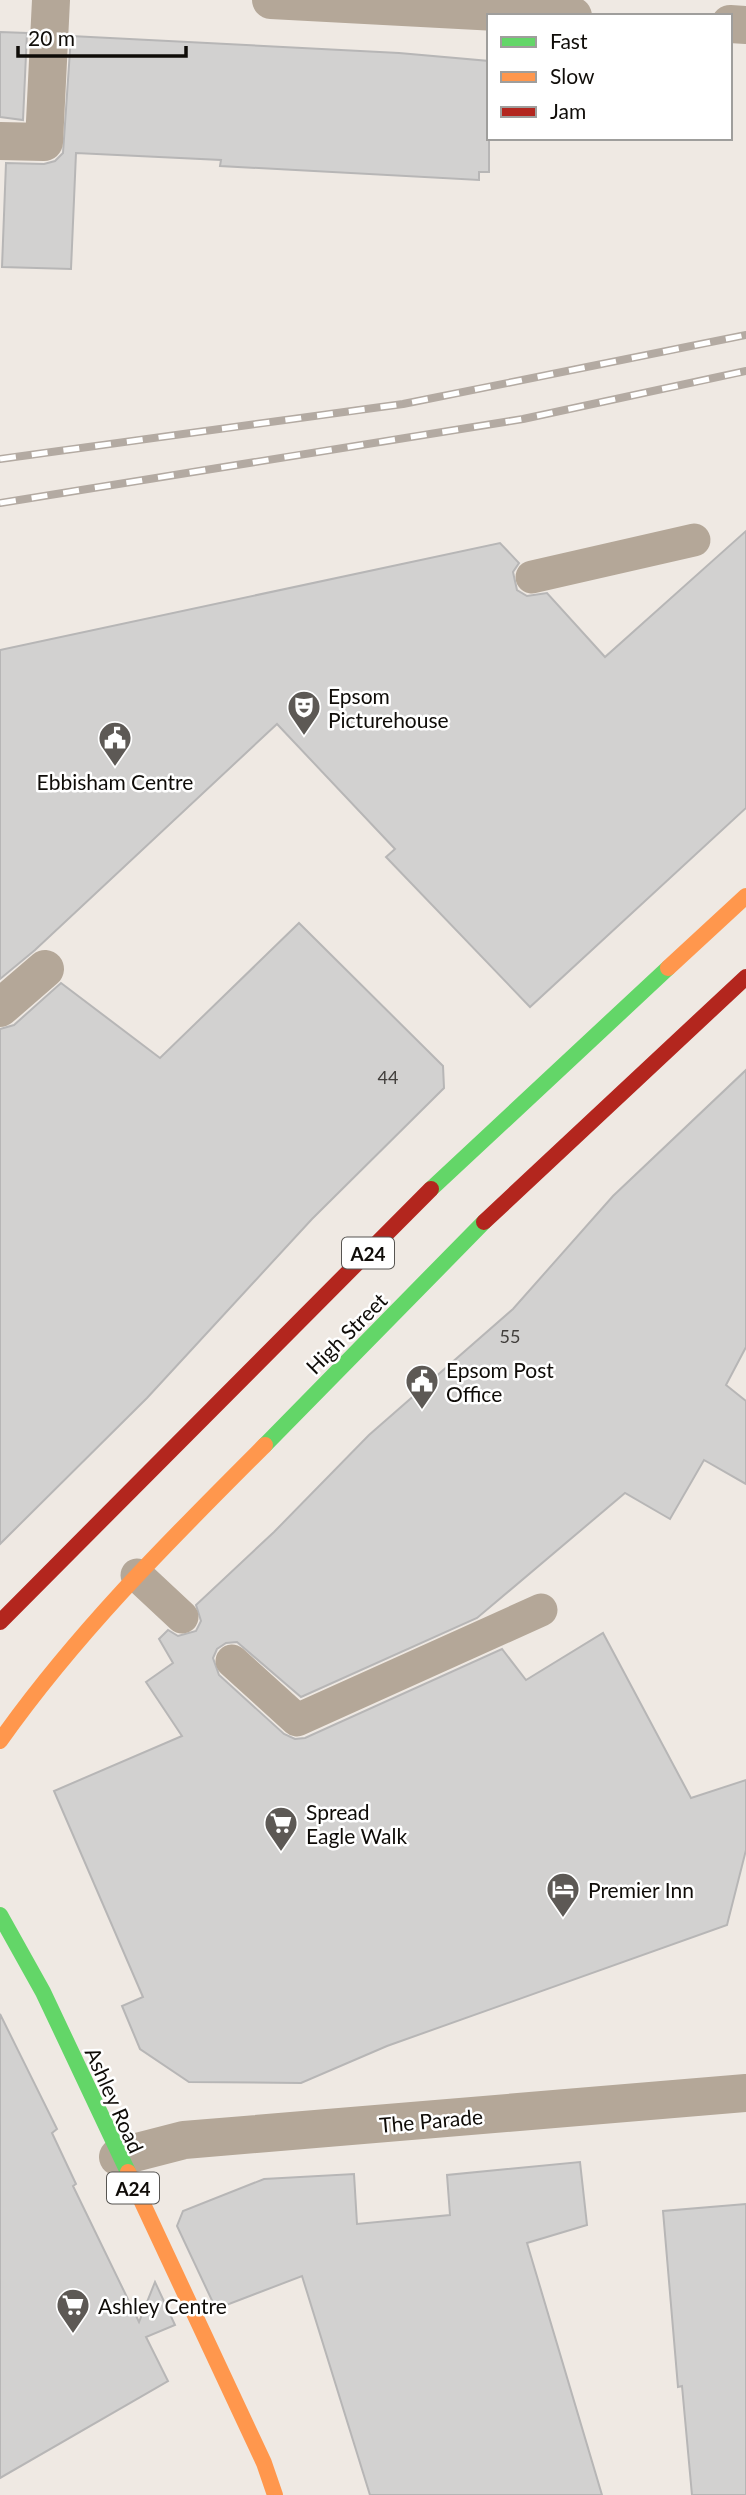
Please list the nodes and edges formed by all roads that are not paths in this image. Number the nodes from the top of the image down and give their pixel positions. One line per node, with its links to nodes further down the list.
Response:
1 (51, 0): 4 (street)
2 (271, 0): 3 (street)
3 (535, 14)
4 (0, 141)
5 (694, 540): 6 (lane)
6 (532, 577)
7 (746, 896): 14 (highway, High Street / A24)
8 (45, 970): 10 (street)
9 (746, 977): 11 (highway, High Street)
10 (0, 1008)
11 (137, 1575): 13 (lane); 16 (highway, High Street)
12 (541, 1610): 15 (lane)
13 (182, 1617)
14 (0, 1622)
15 (232, 1661)
16 (0, 1741)
17 (0, 1915): 19 (highway, Ashley Road / A24)
18 (746, 2093): 19 (street, The Parade)
19 (118, 2157): 20 (highway, Ashley Road / A24)
20 (275, 2495)

